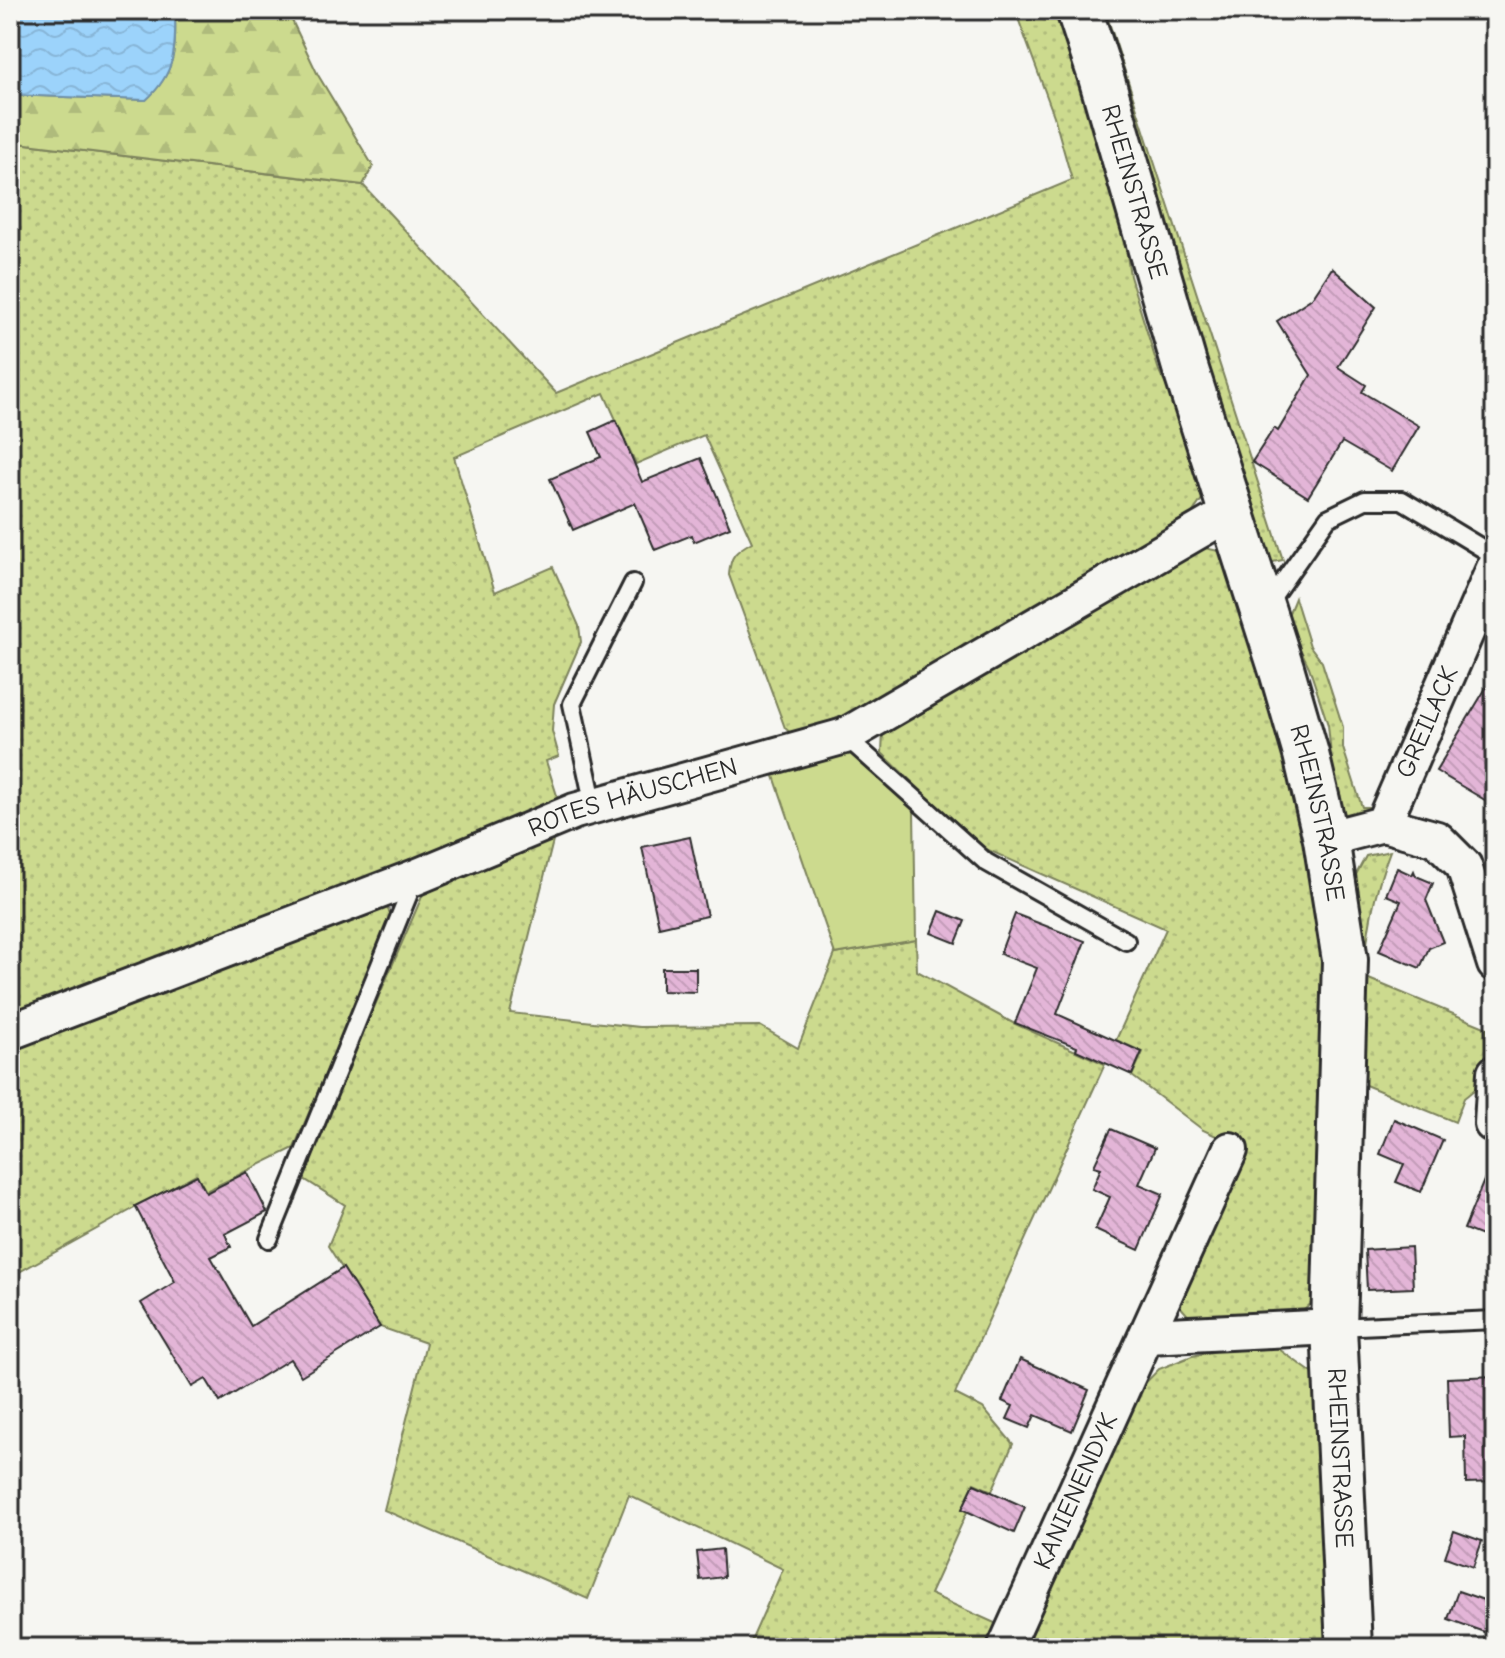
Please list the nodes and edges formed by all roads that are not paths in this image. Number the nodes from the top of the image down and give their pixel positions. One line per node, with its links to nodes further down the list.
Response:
1 (1079, 10): 2 (main road, RHEINSTRASSE)
2 (1231, 512): 6 (main road, RHEINSTRASSE); 7 (street, ROTES HÄUSCHEN)
3 (1495, 556): 6 (lane)
4 (1495, 566): 9 (street, GREILACK)
5 (633, 583): 8 (lane)
6 (1263, 611): 10 (main road, RHEINSTRASSE)
7 (845, 736): 8 (street, ROTES HÄUSCHEN); 12 (lane)
8 (594, 806): 11 (street, ROTES HÄUSCHEN)
9 (1383, 824): 10 (street); 13 (street)
10 (1326, 839): 20 (main road, RHEINSTRASSE)
11 (416, 877): 14 (street, ROTES HÄUSCHEN); 18 (lane)
12 (1126, 941)
13 (1495, 964)
14 (10, 1032)
15 (1495, 1073): 16 (street)
16 (1492, 1124)
17 (1230, 1150): 21 (street, KANIENENDYK)
18 (269, 1239)
19 (1495, 1320): 20 (lane)
20 (1334, 1327): 21 (street); 23 (main road, RHEINSTRASSE)
21 (1148, 1336): 22 (street, KANIENENDYK)
22 (1005, 1648)
23 (1349, 1648)

